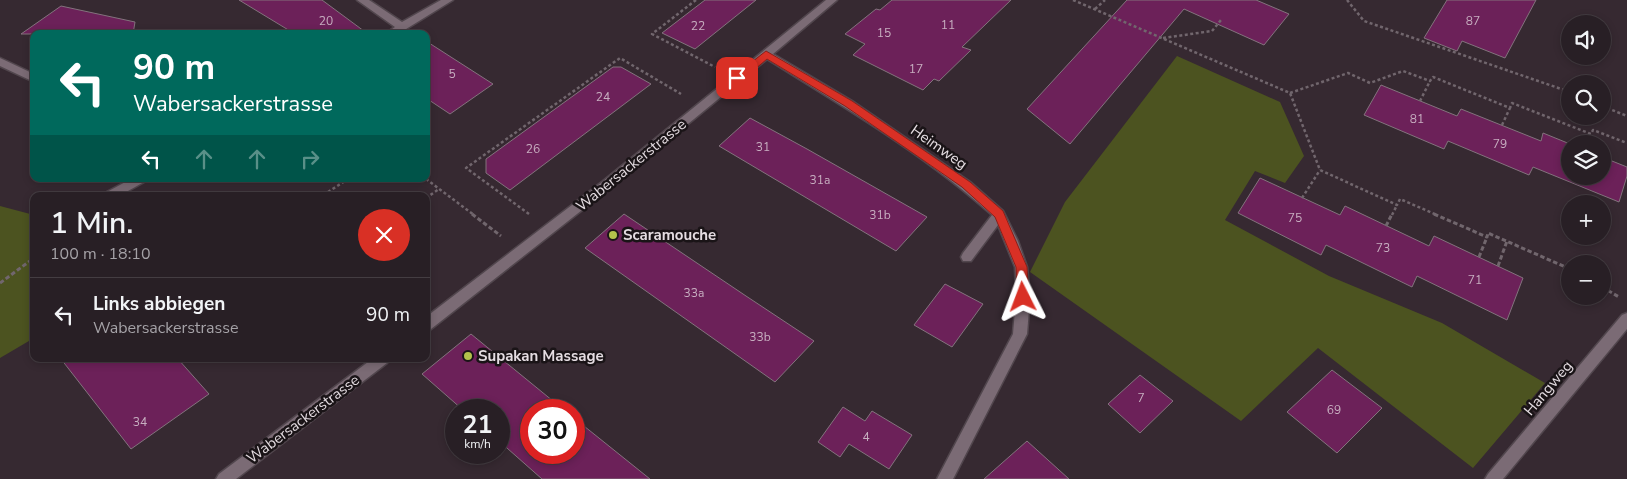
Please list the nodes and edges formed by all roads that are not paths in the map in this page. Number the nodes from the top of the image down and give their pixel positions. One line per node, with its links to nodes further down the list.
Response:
1 (362, 0): 4 (street)
2 (448, 0): 4 (street)
3 (832, 0): 6 (street, Wabersackerstrasse)
4 (402, 27): 5 (street)
5 (397, 30)
6 (766, 54): 11 (street, Heimweg); 14 (street, Wabersackerstrasse)
7 (0, 62): 8 (street)
8 (30, 76)
9 (135, 182): 10 (street)
10 (116, 192)
11 (999, 214): 12 (street); 17 (street, Heimweg)
12 (967, 257)
13 (1627, 319): 18 (street, Hangweg)
14 (430, 322)
15 (378, 362): 16 (street, Wabersackerstrasse)
16 (224, 479)
17 (945, 479)
18 (1493, 479)

